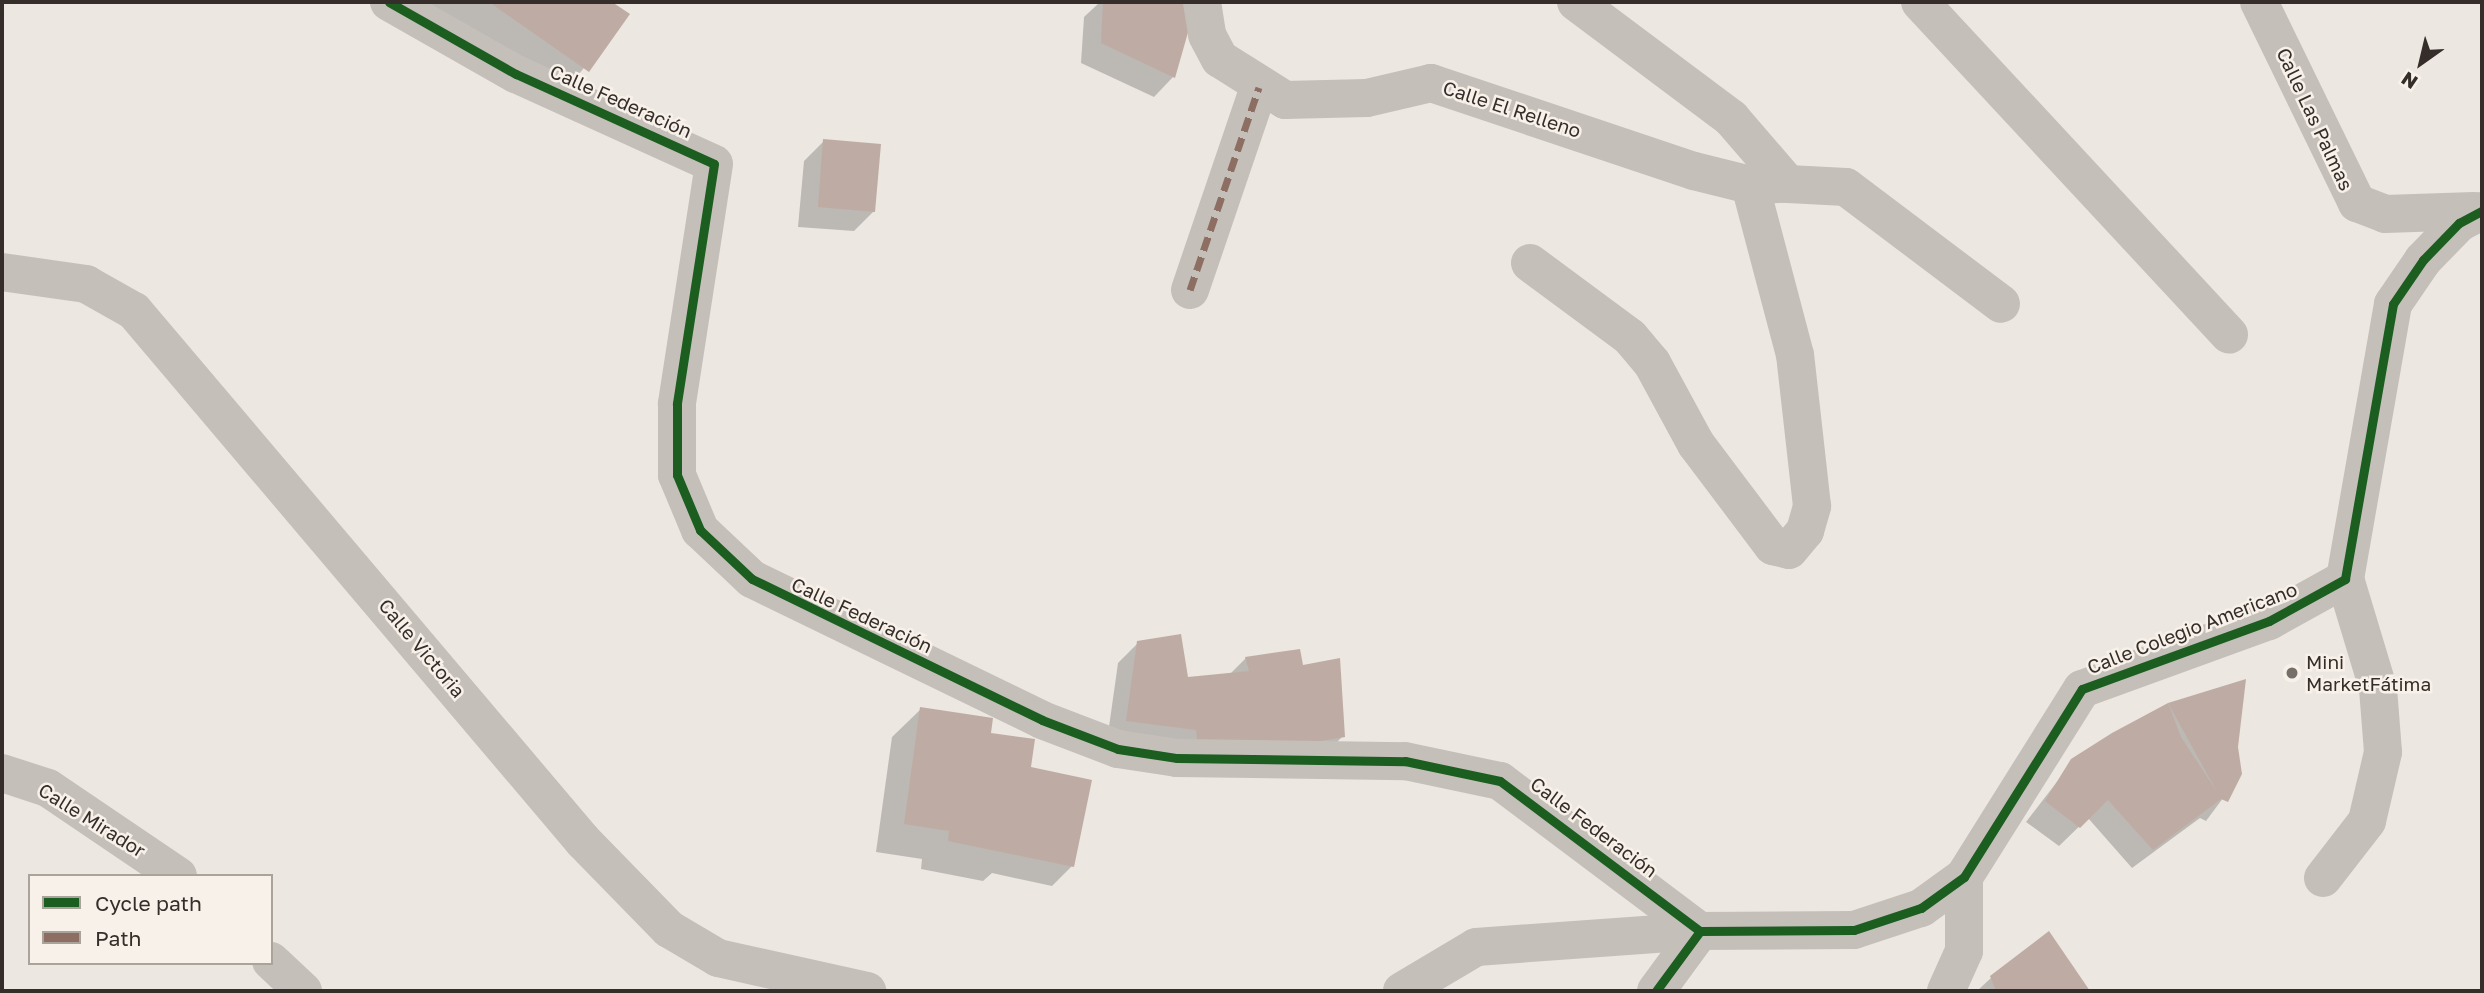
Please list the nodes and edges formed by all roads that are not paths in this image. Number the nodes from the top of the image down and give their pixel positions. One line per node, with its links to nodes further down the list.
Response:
1 (389, 2): 20 (street, Calle Federación)
2 (1202, 2): 6 (street, Calle El Relleno)
3 (1576, 2): 7 (street)
4 (1920, 2): 14 (street)
5 (2259, 2): 9 (street, Calle Las Palmas)
6 (1259, 87): 8 (street, Calle El Relleno); 12 (street)
7 (1788, 184): 8 (street, Calle El Relleno); 13 (street, Calle El Relleno)
8 (1750, 185): 10 (street)
9 (2478, 211): 15 (street)
10 (1530, 263)
11 (2, 272): 23 (street, Calle Victoria)
12 (1190, 290)
13 (2001, 304)
14 (2229, 335)
15 (2345, 579): 18 (street, Calle Colegio Americano); 19 (street)
16 (2, 773): 17 (street, Calle Mirador)
17 (175, 874)
18 (1964, 877): 20 (street, Calle Colegio Americano); 26 (street)
19 (2323, 878)
20 (1700, 931): 24 (street, Calle Colegio Americano); 25 (street)
21 (273, 963): 22 (street)
22 (303, 991)
23 (867, 991)
24 (1402, 991)
25 (1656, 991)
26 (1947, 991)

